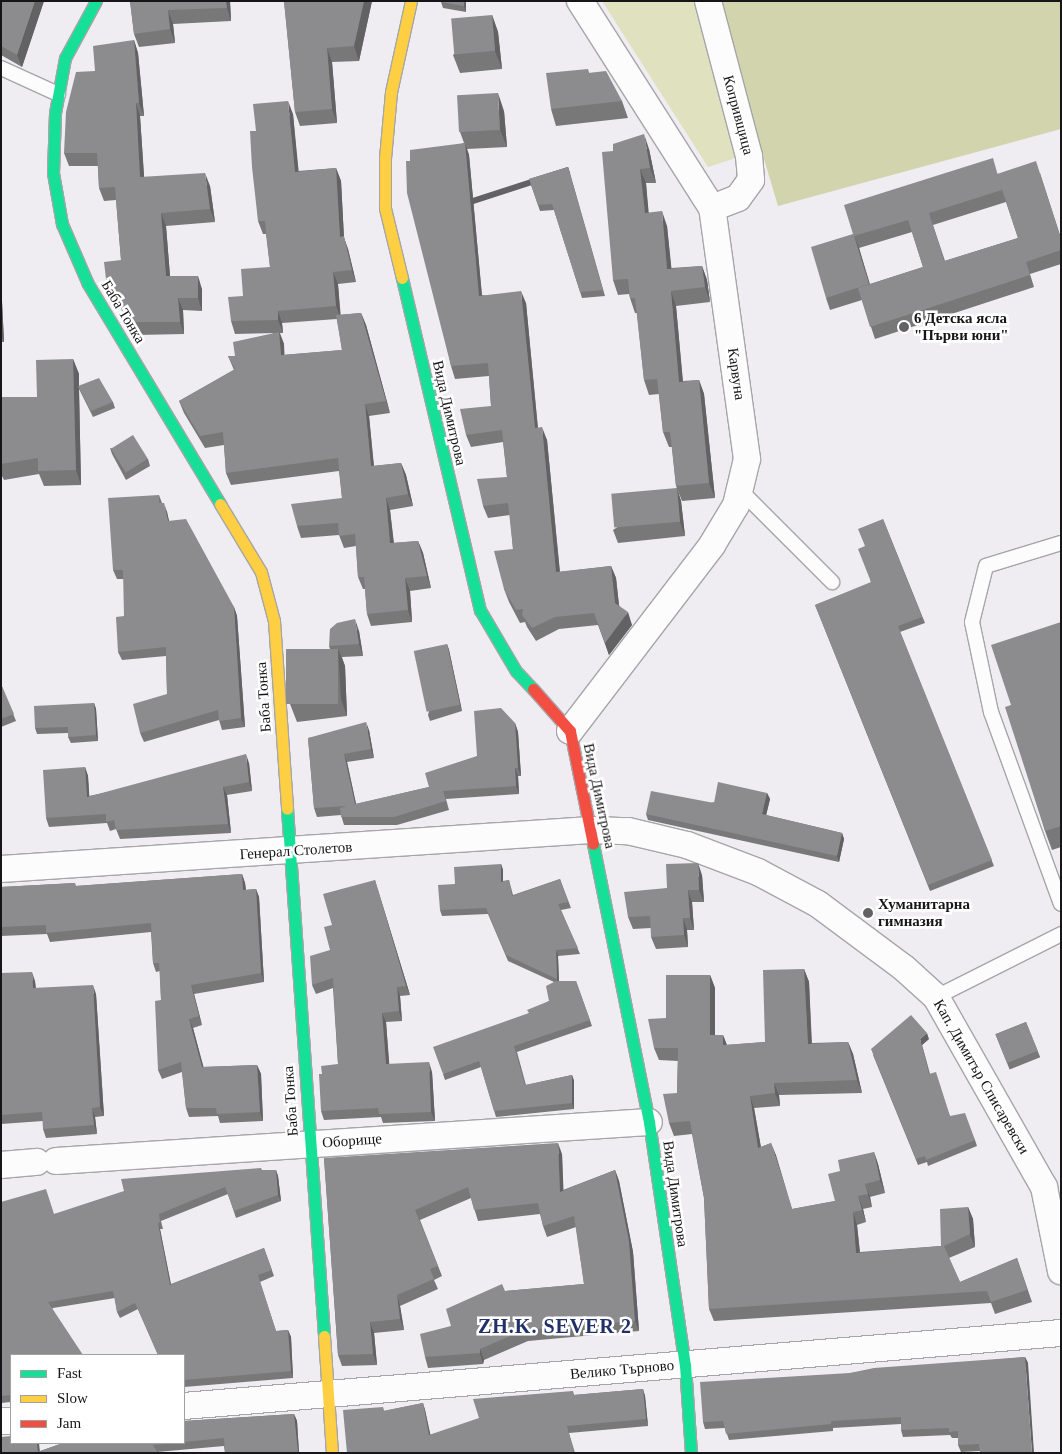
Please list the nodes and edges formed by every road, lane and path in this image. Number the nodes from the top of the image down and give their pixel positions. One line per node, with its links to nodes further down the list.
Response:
1 (96, 1): 6 (street, Баба Тонка)
2 (411, 1): 11 (street, Вида Димитрова)
3 (580, 1): 7 (street, Карвуна)
4 (708, 1): 7 (street, Копривщица)
5 (1, 68): 6 (lane)
6 (58, 94): 13 (street, Баба Тонка)
7 (712, 208): 8 (street, Карвуна)
8 (741, 491): 10 (lane); 11 (street, Карвуна)
9 (1061, 543): 15 (lane)
10 (832, 582)
11 (570, 731): 12 (street, Вида Димитрова)
12 (591, 830): 13 (street, Генерал Столетов); 17 (street, Кап. Димитър Списаревски); 18 (street, Вида Димитрова)
13 (289, 852): 14 (street, Генерал Столетов); 19 (street, Баба Тонка)
14 (1, 869)
15 (1061, 904)
16 (1061, 934): 17 (lane)
17 (936, 997): 21 (street, Кап. Димитър Списаревски)
18 (649, 1122): 19 (street, Оборище); 23 (street, Вида Димитрова)
19 (310, 1144): 20 (street, Оборище); 24 (street, Баба Тонка)
20 (1, 1165)
21 (1061, 1271)
22 (1061, 1333): 23 (street, Велико Търново)
23 (685, 1365): 24 (street, Велико Търново); 27 (street, Вида Димитрова)
24 (329, 1393): 25 (street, Велико Търново); 26 (street, Баба Тонка)
25 (185, 1406)
26 (332, 1453)
27 (690, 1453)

